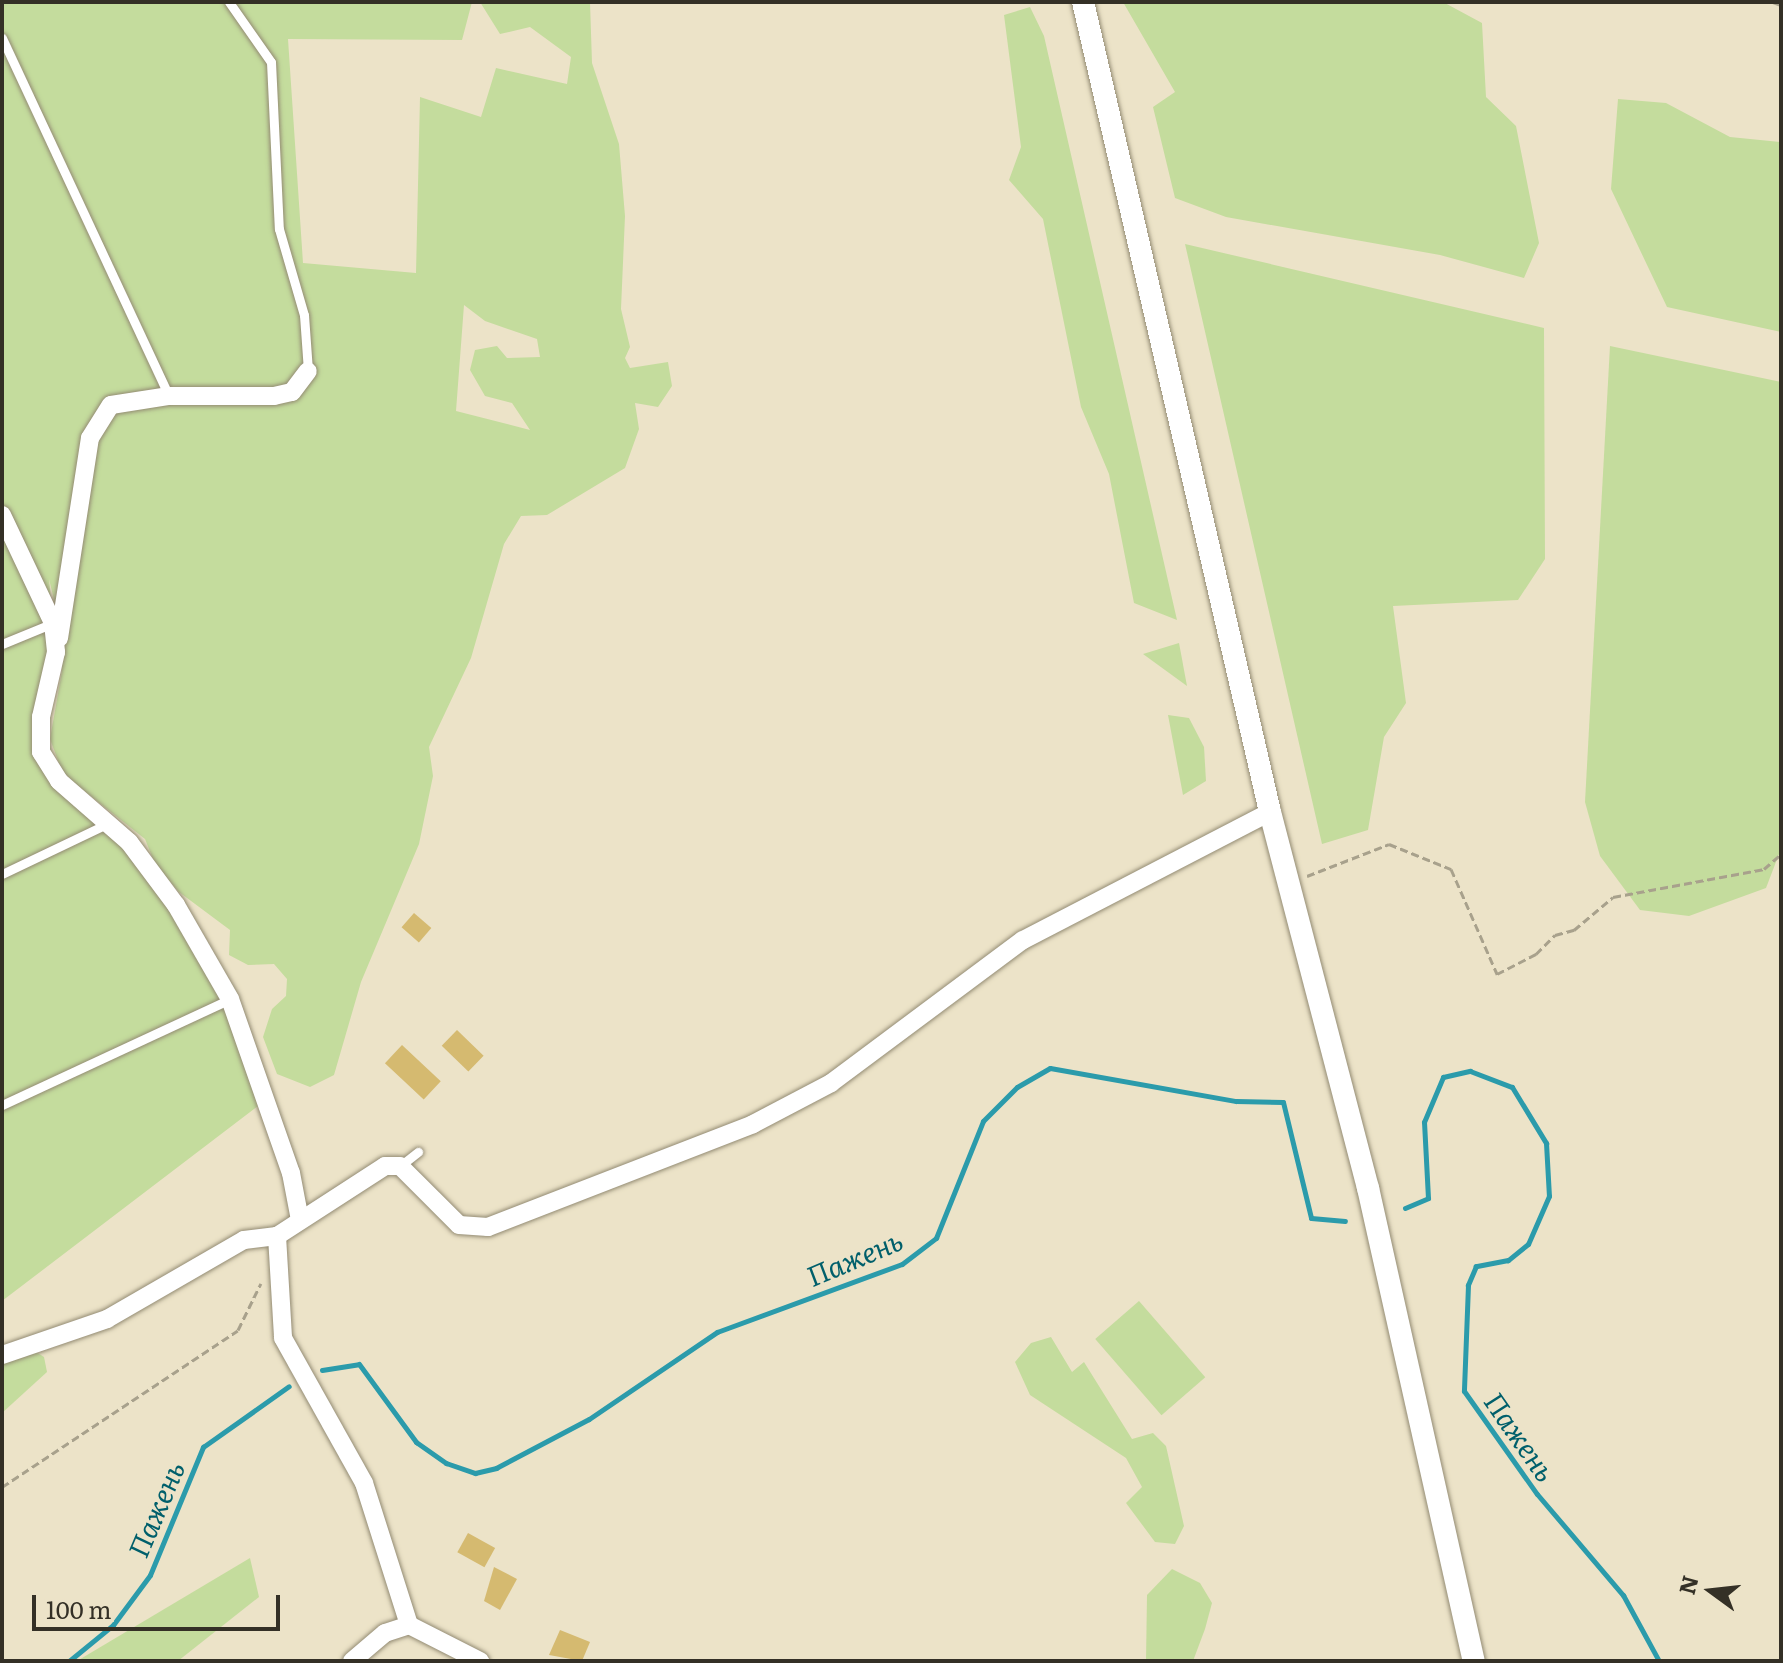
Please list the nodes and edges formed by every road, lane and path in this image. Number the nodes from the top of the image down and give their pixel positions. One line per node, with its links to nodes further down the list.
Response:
1 (229, 2): 6 (lane)
2 (1083, 2): 14 (street)
3 (1773, 2): 4 (path)
4 (1781, 5)
5 (2, 38): 7 (lane)
6 (308, 371): 7 (street)
7 (169, 396): 12 (street)
8 (2, 515): 9 (street)
9 (53, 623): 11 (lane); 12 (street)
10 (1781, 626): 13 (path)
11 (2, 644)
12 (56, 652): 15 (street)
13 (1781, 667)
14 (1270, 812): 18 (street); 22 (street)
15 (107, 824): 17 (lane); 19 (street)
16 (1781, 854): 18 (path)
17 (2, 874)
18 (1288, 883): 31 (street)
19 (230, 999): 20 (lane); 23 (street)
20 (2, 1105)
21 (418, 1152): 22 (lane)
22 (400, 1166): 23 (street)
23 (300, 1220): 24 (street)
24 (277, 1236): 26 (street); 28 (street)
25 (263, 1279): 27 (path)
26 (2, 1355)
27 (2, 1487)
28 (409, 1625): 29 (street); 30 (street)
29 (352, 1661)
30 (480, 1661)
31 (1474, 1661)

